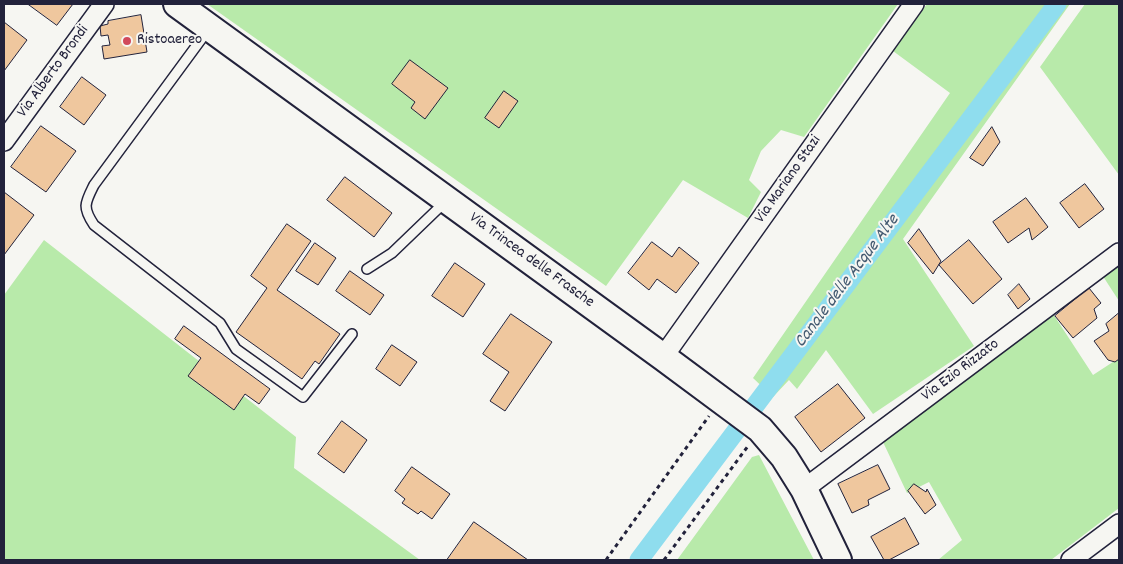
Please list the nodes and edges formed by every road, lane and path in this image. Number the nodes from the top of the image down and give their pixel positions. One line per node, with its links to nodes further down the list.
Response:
1 (104, 4): 5 (street, Via Alberto Brondi)
2 (177, 4): 4 (street, Via Trincea delle Frasche)
3 (914, 4): 10 (street, Via Mariano Stazi)
4 (210, 28): 6 (street, Via Trincea delle Frasche); 9 (lane)
5 (4, 141)
6 (447, 200): 8 (lane); 10 (street, Via Trincea delle Frasche)
7 (1119, 253): 13 (street, Via Ezio Rizzato)
8 (367, 269)
9 (352, 334)
10 (663, 357): 11 (street, Via Trincea delle Frasche)
11 (725, 402): 12 (street, Via Trincea delle Frasche); 15 (path)
12 (760, 430): 13 (street, Via Trincea delle Frasche); 16 (path)
13 (804, 489): 17 (street, Via Trincea delle Frasche)
14 (1119, 524): 18 (street)
15 (606, 560)
16 (664, 560)
17 (838, 560)
18 (1071, 560)

